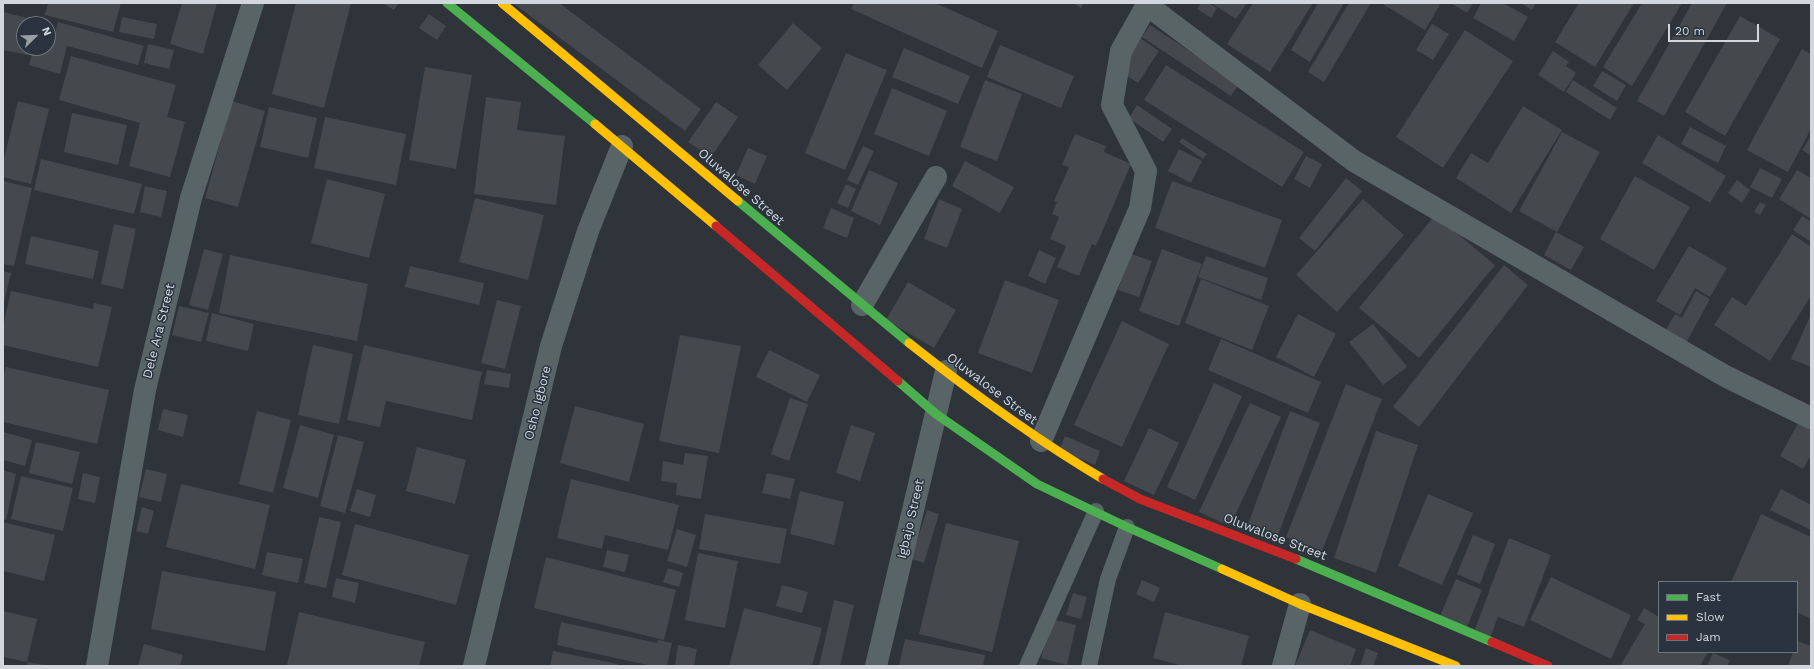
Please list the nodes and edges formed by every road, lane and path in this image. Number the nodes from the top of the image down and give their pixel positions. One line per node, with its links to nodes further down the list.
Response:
1 (253, 3): 17 (street, Dele Ara Street)
2 (447, 3): 7 (street)
3 (502, 3): 5 (street, Oluwalose Street)
4 (1147, 4): 12 (street); 13 (street)
5 (588, 73): 6 (street); 9 (street, Oluwalose Street)
6 (580, 84)
7 (622, 146): 11 (street); 18 (street, Osho Igbore)
8 (936, 177): 9 (street)
9 (862, 305): 10 (street, Oluwalose Street)
10 (946, 371): 11 (street, Igbajo Street); 13 (street, Oluwalose Street)
11 (936, 414): 14 (street); 19 (street, Igbajo Street)
12 (1811, 418)
13 (1041, 441): 24 (street, Oluwalose Street)
14 (1096, 511): 15 (street); 20 (lane)
15 (1127, 526): 16 (street); 21 (lane)
16 (1300, 604): 22 (street); 23 (street)
17 (97, 666)
18 (474, 666)
19 (876, 666)
20 (1026, 666)
21 (1089, 666)
22 (1283, 666)
23 (1456, 666)
24 (1548, 666)

